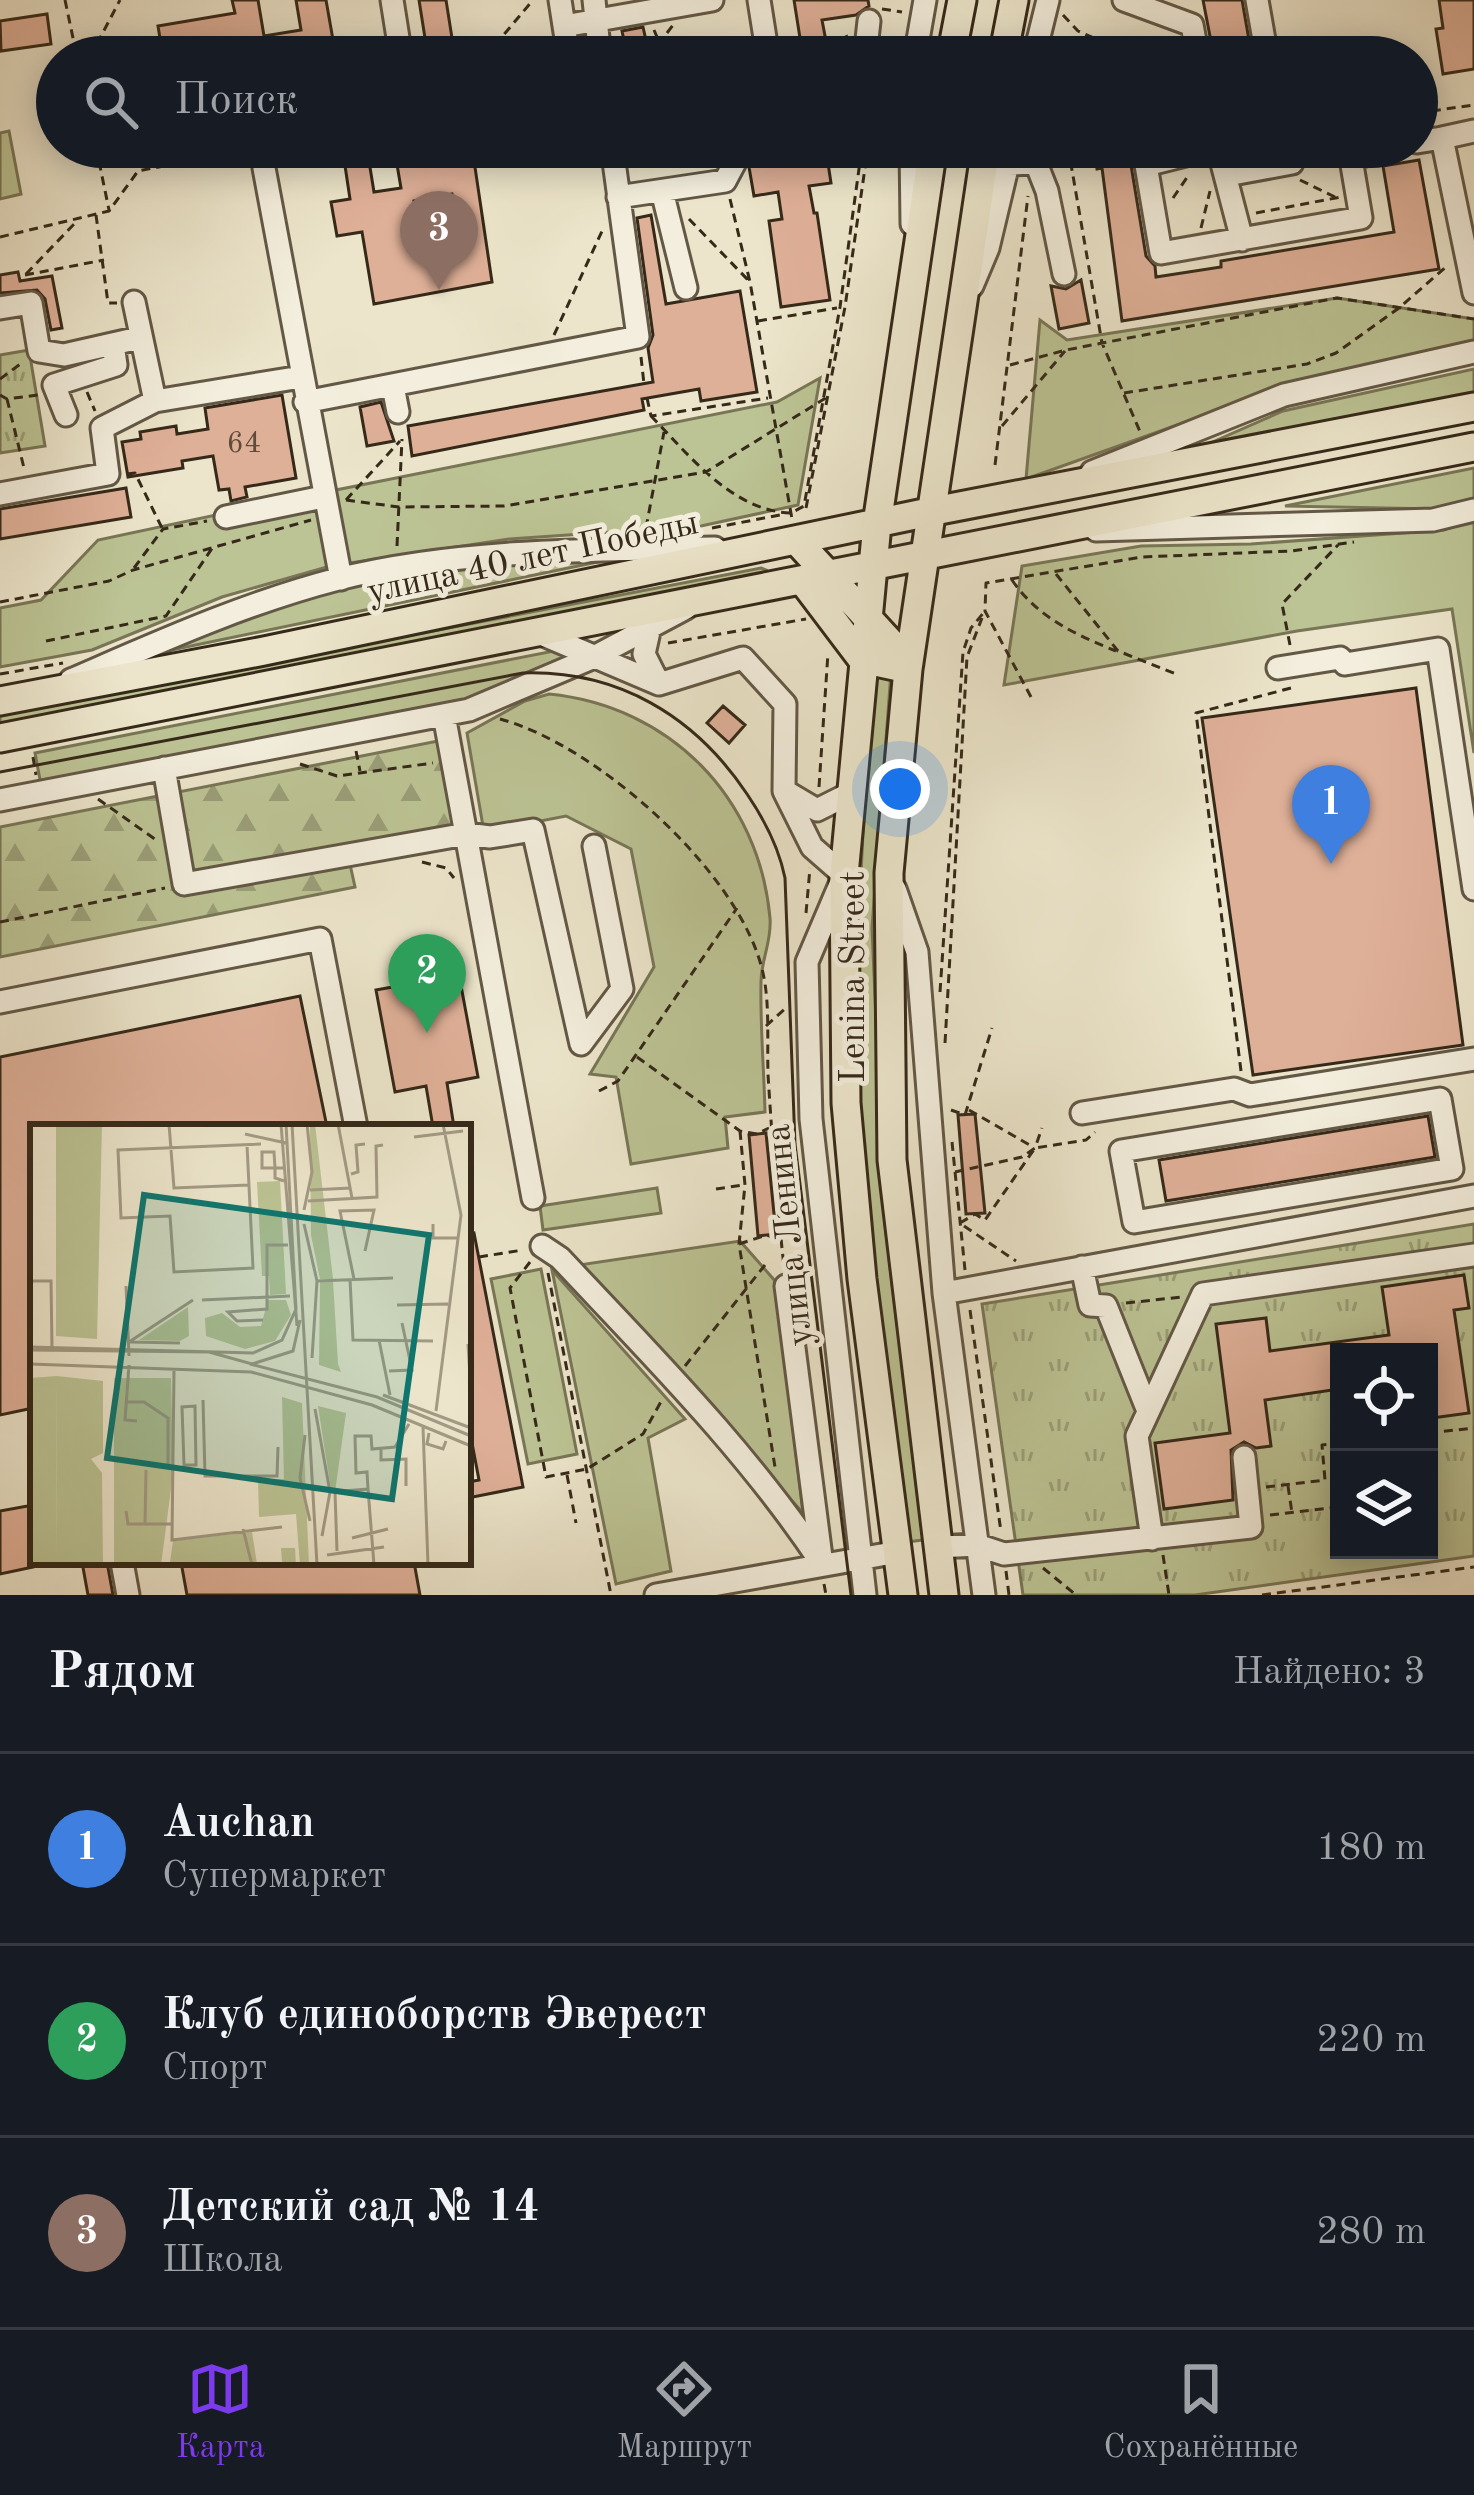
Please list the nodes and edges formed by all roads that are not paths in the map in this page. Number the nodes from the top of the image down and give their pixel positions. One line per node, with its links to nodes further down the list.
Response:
1 (392, 0): 13 (street)
2 (560, 0): 12 (street)
3 (712, 0): 10 (street)
4 (759, 0): 15 (street)
5 (962, 0): 17 (main road)
6 (1014, 0): 18 (main road)
7 (1124, 0): 20 (street)
8 (1257, 0): 21 (street)
9 (1048, 1): 19 (street)
10 (596, 10): 12 (street)
11 (874, 15): 16 (street)
12 (564, 26): 14 (street)
13 (397, 36)
14 (566, 36)
15 (765, 36)
16 (870, 36)
17 (955, 36)
18 (1007, 36)
19 (1039, 36)
20 (1194, 36)
21 (1263, 36)
22 (1474, 130): 23 (street)
23 (1442, 138): 24 (street); 41 (street)
24 (1438, 139)
25 (265, 168): 47 (street)
26 (614, 168): 36 (street)
27 (732, 168): 35 (street)
28 (911, 168): 39 (street)
29 (930, 168): 39 (main road, Lenina Street)
30 (1003, 168): 55 (main road, Lenina Street)
31 (1038, 168): 38 (street)
32 (1147, 168): 37 (street)
33 (1221, 168): 37 (street)
34 (1350, 168): 37 (street)
35 (662, 191): 36 (street); 40 (street)
36 (618, 197): 48 (street)
37 (1242, 240)
38 (1064, 274)
39 (912, 283): 54 (main road, Lenina Street)
40 (686, 288)
41 (1474, 293)
42 (134, 302): 44 (street)
43 (0, 308): 45 (street)
44 (140, 338): 45 (street); 49 (street)
45 (113, 344): 53 (street)
46 (1474, 352): 57 (street, улица 40 лет Победы)
47 (301, 376): 49 (street); 50 (street)
48 (393, 386): 50 (street); 52 (street)
49 (155, 401): 58 (street)
50 (305, 402): 59 (street)
51 (1474, 406): 57 (main road, улица 40 лет Победы)
52 (398, 412)
53 (66, 415)
54 (893, 415): 55 (main road); 63 (main road, Lenina Street)
55 (944, 422): 61 (main road, Lenina Street)
56 (1474, 447): 65 (main road, улица 40 лет Победы)
57 (1045, 490): 61 (main road, улица 40 лет Победы); 65 (main road)
58 (0, 494)
59 (325, 506): 62 (street); 70 (street)
60 (1474, 510): 65 (street, улица 40 лет Победы)
61 (929, 512): 63 (main road, улица 40 лет Победы); 67 (main road, Lenina Street)
62 (226, 517)
63 (877, 524): 64 (main road, улица 40 лет Победы); 68 (main road, Lenina Street)
64 (793, 527): 66 (main road, улица 40 лет Победы); 69 (main road)
65 (1053, 531): 67 (main road, улица 40 лет Победы)
66 (763, 547): 70 (street, улица 40 лет Победы); 71 (main road); 81 (main road, улица 40 лет Победы)
67 (923, 557): 68 (main road, улица 40 лет Победы); 78 (main road, Lenina Street)
68 (872, 568): 69 (main road, улица 40 лет Победы); 73 (main road, Lenina Street)
69 (816, 578): 71 (main road, улица 40 лет Победы); 73 (main road); 77 (main road)
70 (340, 579): 81 (street, улица 40 лет Победы)
71 (771, 587): 72 (main road, улица 40 лет Победы)
72 (698, 602): 74 (main road, улица 40 лет Победы); 75 (street, улица 40 лет Победы)
73 (867, 615): 77 (main road, Lenina Street); 78 (main road)
74 (539, 633): 76 (street); 84 (main road, улица 40 лет Победы)
75 (648, 637): 76 (street, улица 40 лет Победы); 80 (street)
76 (594, 657): 80 (street); 83 (street, улица 40 лет Победы)
77 (862, 658): 78 (main road); 87 (main road, Lenina Street)
78 (909, 666): 91 (main road, Lenina Street)
79 (1278, 668): 93 (street)
80 (658, 684): 86 (street)
81 (36, 694): 82 (main road, улица 40 лет Победы)
82 (0, 701)
83 (444, 716): 85 (street, улица 40 лет Победы); 89 (street)
84 (0, 738)
85 (164, 768): 88 (street, улица 40 лет Победы); 89 (street)
86 (784, 791): 87 (street); 92 (street)
87 (849, 794): 92 (main road, Lenina Street)
88 (0, 800)
89 (466, 834): 90 (street); 100 (street)
90 (594, 846)
91 (889, 874): 108 (street); 112 (main road, Lenina Street)
92 (844, 875): 114 (main road, Lenina Street); 115 (street, улица Ленина)
93 (1474, 889)
94 (0, 1002): 97 (street)
95 (1474, 1059): 96 (street)
96 (1082, 1113)
97 (355, 1124)
98 (1299, 1194): 101 (street); 101 (street); 102 (street)
99 (1474, 1196): 102 (street)
100 (533, 1198)
101 (1206, 1209): 103 (street)
102 (1304, 1226): 103 (street)
103 (1212, 1243): 106 (street)
104 (542, 1246): 116 (street)
105 (1474, 1255): 109 (street)
106 (1082, 1267): 108 (street); 109 (street)
107 (786, 1286): 116 (street)
108 (958, 1290): 113 (street)
109 (1148, 1412): 111 (street)
110 (1244, 1457): 111 (street)
111 (1156, 1538): 113 (street)
112 (937, 1547): 113 (street); 114 (main road); 122 (main road, Lenina Street)
113 (1000, 1551): 123 (street)
114 (898, 1552): 115 (street); 121 (main road, Lenina Street)
115 (860, 1557): 116 (street); 120 (street, улица Ленина)
116 (822, 1564): 119 (street)
117 (123, 1565): 118 (street)
118 (128, 1595)
119 (656, 1595)
120 (865, 1595)
121 (904, 1595)
122 (944, 1595)
123 (984, 1595)

